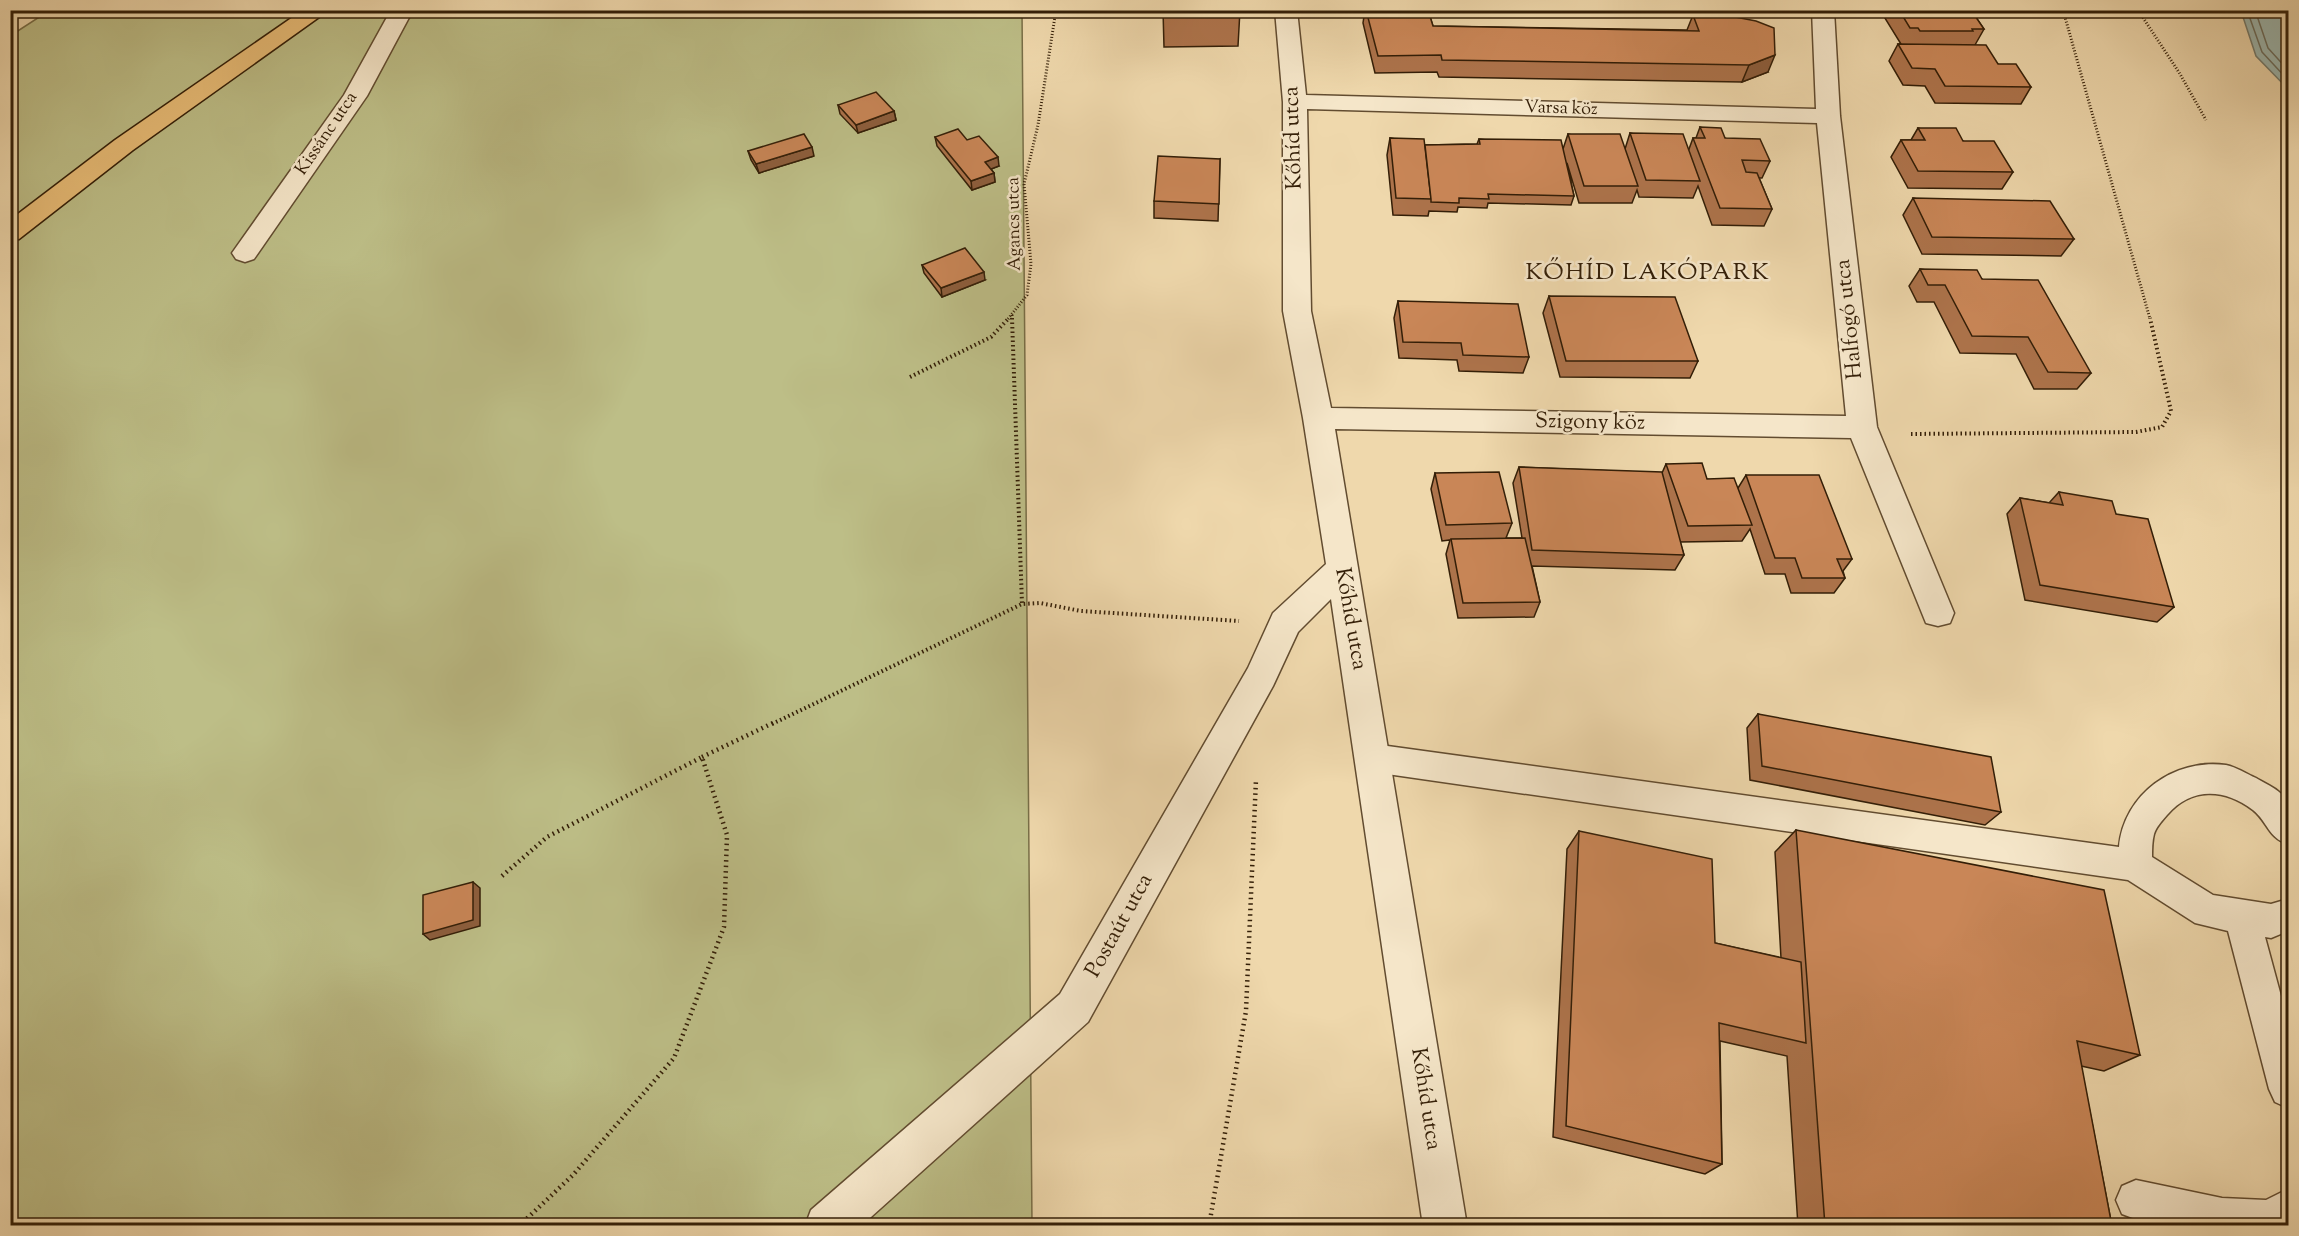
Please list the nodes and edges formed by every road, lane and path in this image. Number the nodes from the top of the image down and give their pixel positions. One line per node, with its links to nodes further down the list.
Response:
1 (318, 10): 10 (main road)
2 (402, 10): 11 (street, Kissánc utca)
3 (1056, 10): 12 (path, Agancs utca)
4 (1287, 10): 7 (street, Kőhíd utca)
5 (1823, 10): 8 (street, Halfogó utca)
6 (2138, 10): 9 (path)
7 (1295, 102): 8 (street, Varsa köz); 14 (street, Kőhíd utca)
8 (1828, 116): 15 (street, Halfogó utca)
9 (2206, 120)
10 (10, 233)
11 (245, 254)
12 (1012, 315): 13 (path, Agancs utca); 17 (path)
13 (910, 377)
14 (1318, 418): 15 (street, Szigony köz); 16 (street, Kőhíd utca)
15 (1862, 428): 18 (street, Halfogó utca)
16 (1341, 569): 19 (street, Postaút utca); 21 (street, Kőhíd utca)
17 (1022, 604): 19 (path); 20 (path)
18 (1938, 613)
19 (1285, 623): 32 (street, Postaút utca)
20 (702, 758): 25 (path); 31 (path)
21 (1373, 758): 24 (lane); 34 (street, Kőhíd utca)
22 (1257, 772): 33 (path)
23 (2289, 829): 24 (lane)
24 (2134, 865): 27 (lane)
25 (502, 876)
26 (2289, 915): 27 (lane)
27 (2242, 917): 28 (lane)
28 (2289, 1089)
29 (2136, 1200): 30 (lane)
30 (2289, 1209)
31 (519, 1226)
32 (827, 1226)
33 (1209, 1226)
34 (1445, 1226)

